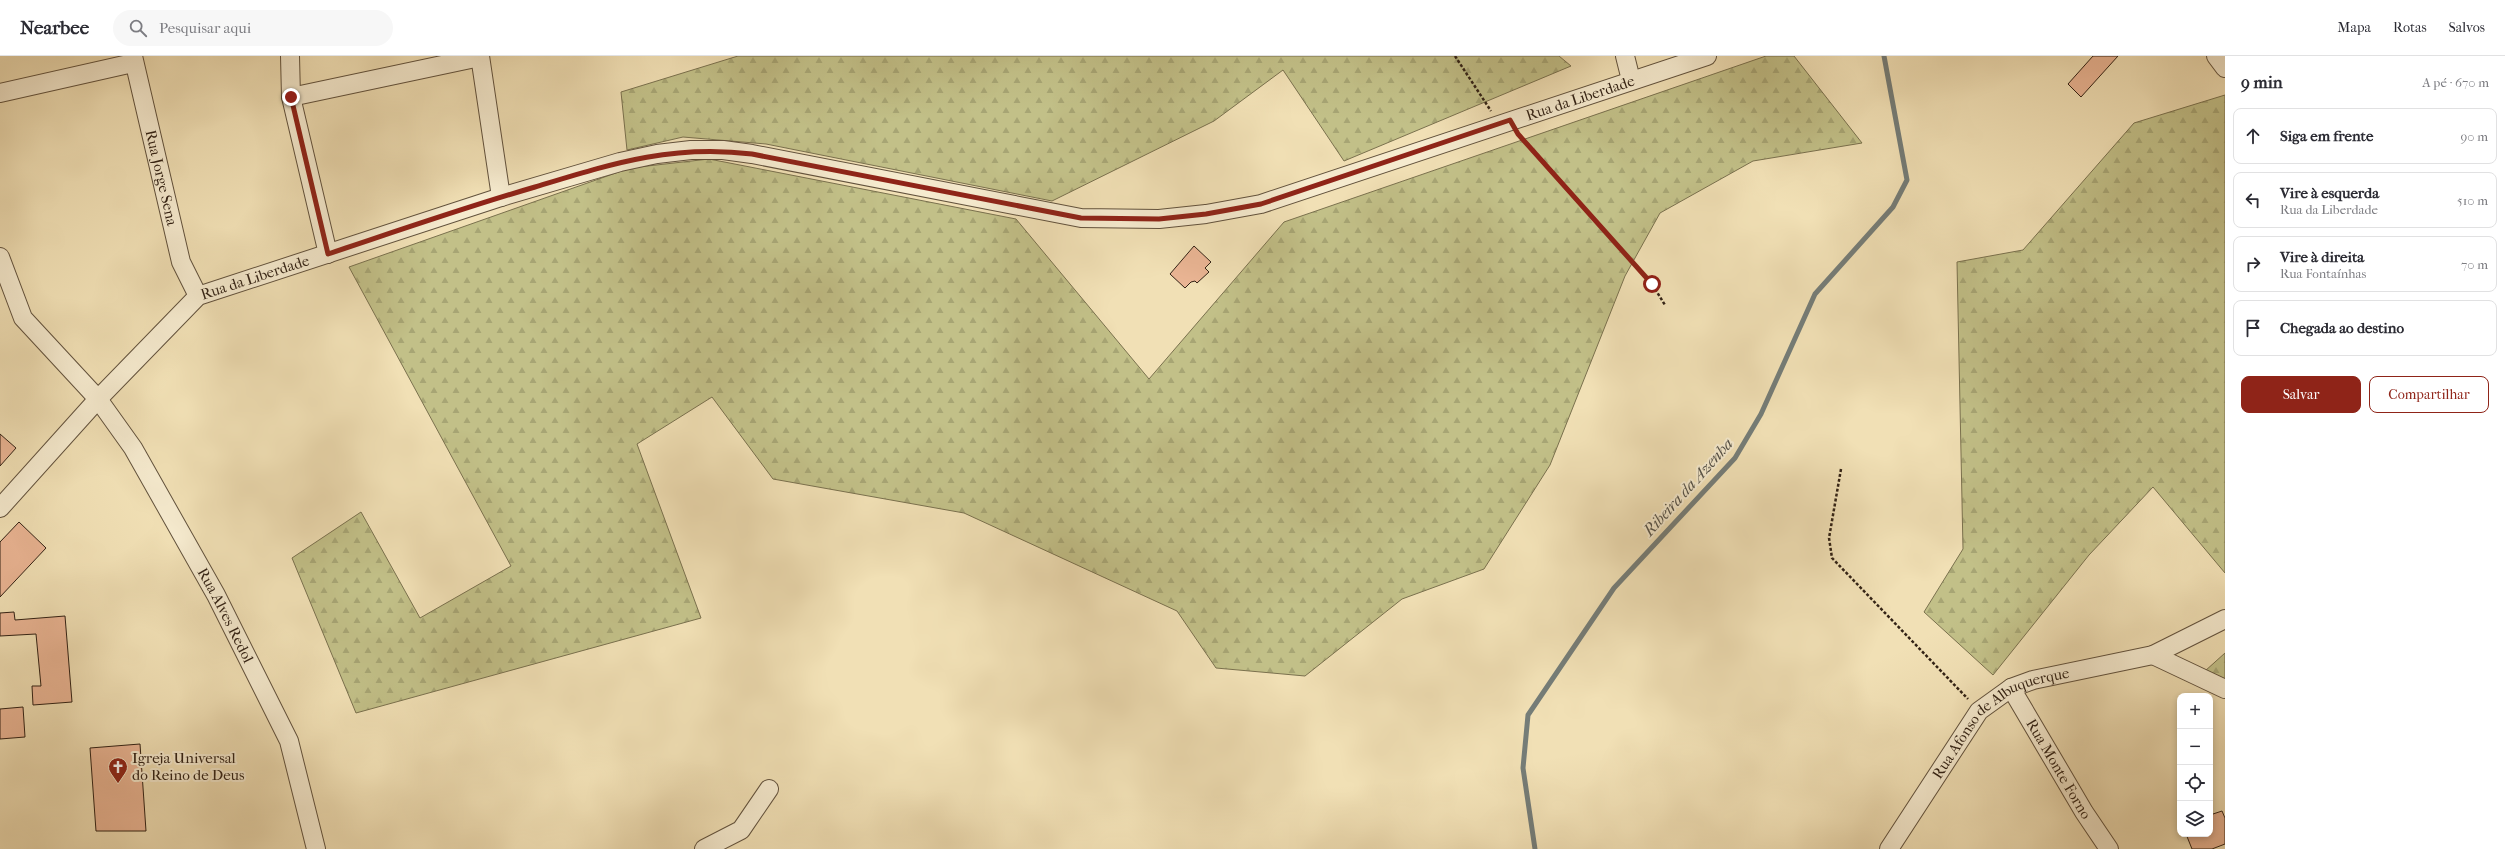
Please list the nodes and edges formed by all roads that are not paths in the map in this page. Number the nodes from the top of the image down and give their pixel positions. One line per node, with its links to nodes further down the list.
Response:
1 (290, 56): 10 (street)
2 (480, 56): 10 (street); 11 (street)
3 (1625, 56): 8 (street)
4 (1707, 56): 8 (street, Rua da Liberdade)
5 (2216, 56): 7 (street)
6 (133, 59): 9 (street); 14 (street, Rua Jorge Sena)
7 (2225, 68)
8 (1631, 80): 11 (street, Rua da Liberdade)
9 (0, 93)
10 (291, 97): 12 (street)
11 (501, 197): 12 (street, Rua da Liberdade)
12 (328, 254): 14 (street, Rua da Liberdade)
13 (0, 258): 15 (street, Rua Alves Redol)
14 (198, 296): 15 (street, Rua da Liberdade)
15 (98, 399): 16 (street, Rua da Liberdade); 22 (street, Rua Alves Redol)
16 (0, 508)
17 (2225, 619): 18 (street, Rua Afonso de Albuquerque)
18 (2153, 655): 19 (street, Rua Afonso de Albuquerque); 20 (street)
19 (2011, 688): 24 (street, Rua Afonso de Albuquerque); 25 (street, Rua Monte Forno)
20 (2225, 689)
21 (769, 789): 23 (street)
22 (316, 849)
23 (704, 849)
24 (1889, 849)
25 (2109, 849)

